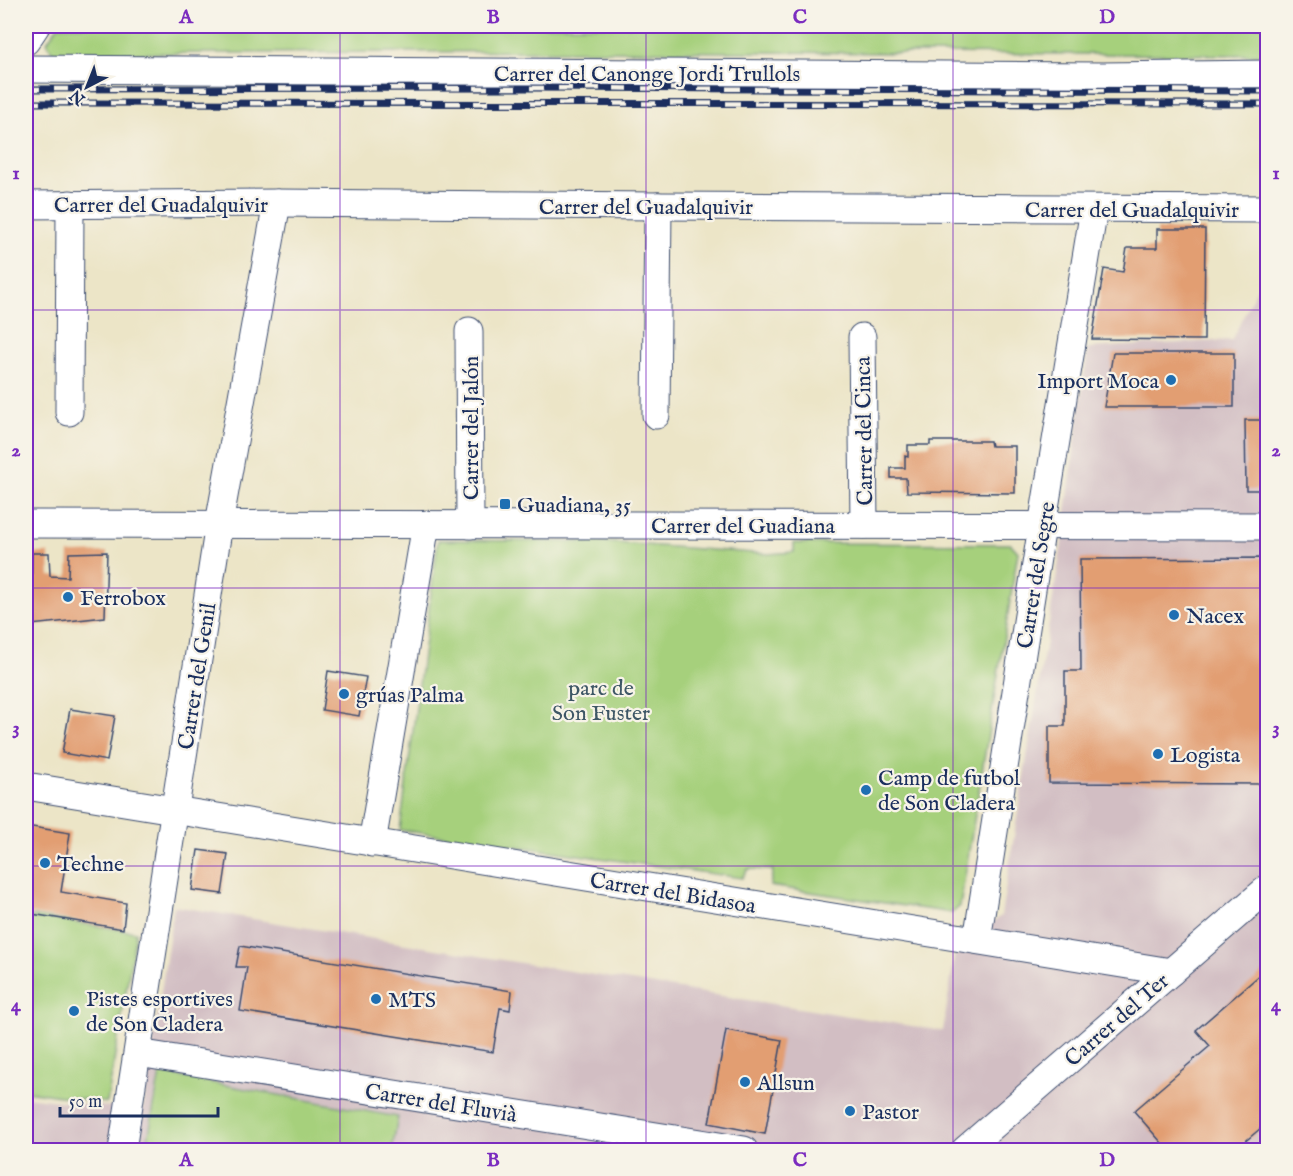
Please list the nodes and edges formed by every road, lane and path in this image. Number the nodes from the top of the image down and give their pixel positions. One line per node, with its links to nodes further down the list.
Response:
1 (36, 26): 2 (street)
2 (26, 41)
3 (26, 69): 4 (street, Carrer del Canonge Jordi Trullols)
4 (1268, 74)
5 (277, 203): 6 (street, Carrer del Guadalquivir); 8 (street, Carrer del Guadalquivir); 16 (street, Carrer del Genil)
6 (69, 204): 7 (street, Carrer del Guadalquivir); 13 (street)
7 (26, 205)
8 (658, 206): 9 (street, Carrer del Guadalquivir); 14 (street)
9 (1094, 209): 10 (street, Carrer del Guadalquivir); 20 (street, Carrer del Segre)
10 (1268, 209)
11 (469, 331): 18 (street, Carrer del Jalón)
12 (862, 337): 19 (street, Carrer del Cinca)
13 (69, 412)
14 (656, 415)
15 (26, 524): 16 (street)
16 (219, 524): 17 (street, Carrer del Guadiana); 23 (street, Carrer del Genil)
17 (426, 524): 18 (street, Carrer del Guadiana); 24 (street)
18 (470, 525): 19 (street, Carrer del Guadiana)
19 (864, 525): 20 (street, Carrer del Guadiana)
20 (1042, 526): 21 (street, Carrer del Guadiana); 26 (street, Carrer del Segre)
21 (1268, 526)
22 (26, 786): 23 (street, Carrer del Bidasoa)
23 (175, 812): 24 (street, Carrer del Bidasoa); 28 (street, Carrer del Genil)
24 (372, 843): 26 (street, Carrer del Bidasoa)
25 (1268, 888): 27 (street, Carrer del Ter)
26 (977, 940): 27 (street, Carrer del Bidasoa)
27 (1171, 972): 31 (street, Carrer del Ter)
28 (138, 1053): 29 (street, Carrer del Genil); 30 (street, Carrer del Fluvià)
29 (122, 1150)
30 (744, 1150)
31 (965, 1150)

